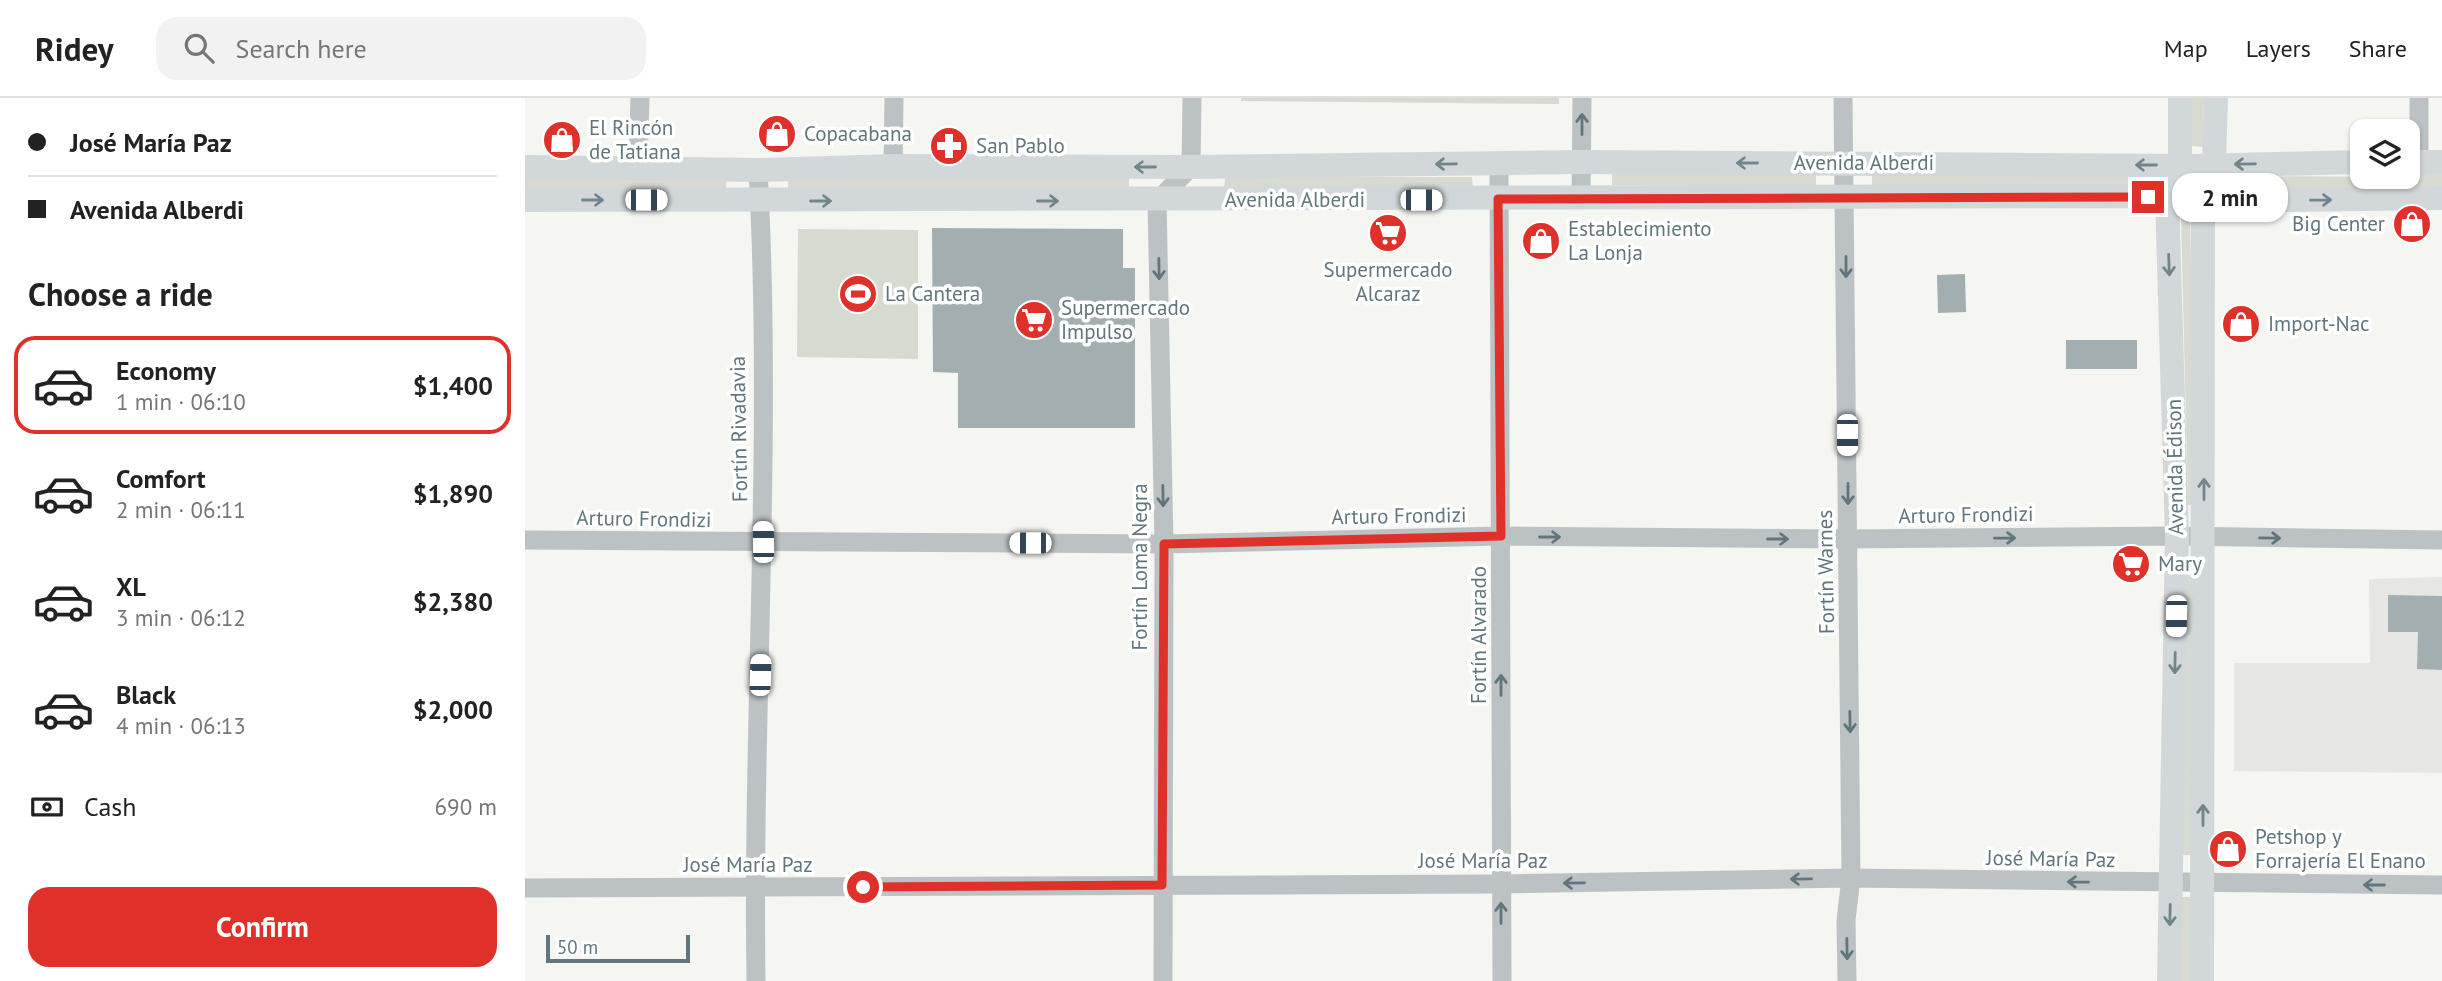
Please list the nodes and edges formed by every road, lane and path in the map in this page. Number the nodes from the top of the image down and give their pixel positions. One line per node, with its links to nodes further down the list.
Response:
1 (640, 98): 18 (street)
2 (894, 98): 15 (street)
3 (1192, 98): 19 (street)
4 (1582, 98): 9 (street, one-way to 4)
5 (1843, 98): 12 (street, Fortín Warnes)
6 (2180, 98): 16 (main road)
7 (2215, 98): 14 (main road, Avenida Édison)
8 (2419, 98): 11 (street)
9 (1581, 162): 12 (main road, Avenida Alberdi, one-way to 9); 13 (main road, Avenida Alberdi); 24 (street)
10 (2350, 162): 14 (main road, Avenida Alberdi, one-way to 14)
11 (2423, 162)
12 (1842, 163): 16 (main road, Avenida Alberdi, one-way to 12); 25 (street, Fortín Warnes)
13 (1499, 164): 19 (main road, Avenida Alberdi, one-way to 19); 23 (street, Fortín Alvarado)
14 (2214, 165): 16 (main road, Avenida Alberdi); 28 (main road, Avenida Édison)
15 (893, 166): 19 (main road, Avenida Alberdi, one-way to 15); 20 (main road, Avenida Alberdi)
16 (2180, 166): 21 (main road, Avenida Édison)
17 (525, 167): 18 (main road, Avenida Alberdi)
18 (638, 167): 20 (main road, Avenida Alberdi)
19 (1191, 167): 27 (street)
20 (758, 170): 29 (street, Fortín Rivadavia)
21 (2167, 196): 25 (main road, Avenida Alberdi); 28 (main road, Avenida Alberdi); 31 (main road, Avenida Édison, one-way to 31)
22 (2442, 198): 28 (main road, Avenida Alberdi, one-way to 22)
23 (1498, 199): 24 (main road, Avenida Alberdi); 27 (main road, Avenida Alberdi); 30 (street, Fortín Alvarado)
24 (1581, 199): 25 (main road, Avenida Alberdi)
25 (1846, 199): 33 (street, Fortín Warnes, one-way to 33)
26 (525, 200): 29 (main road, Avenida Alberdi, one-way to 29)
27 (1157, 201): 29 (main road, Avenida Alberdi, one-way to 27); 37 (street, Fortín Loma Negra, one-way to 37)
28 (2203, 201): 32 (main road, Avenida Édison, one-way to 28)
29 (759, 202): 36 (street, Fortín Rivadavia)
30 (1501, 536): 33 (street, Arturo Frondizi, one-way to 33); 37 (street, Arturo Frondizi); 39 (street, Fortín Alvarado, one-way to 30)
31 (2177, 536): 32 (street, Arturo Frondizi); 33 (street, Arturo Frondizi, one-way to 31); 40 (main road, Avenida Édison, one-way to 40)
32 (2204, 537): 35 (street, Arturo Frondizi, one-way to 35); 41 (main road, Avenida Édison, one-way to 32)
33 (1848, 539): 38 (street, Fortín Warnes, one-way to 38)
34 (525, 540): 36 (street, Arturo Frondizi)
35 (2442, 540)
36 (763, 542): 37 (street, Arturo Frondizi); 45 (street, Fortín Rivadavia)
37 (1164, 544): 42 (street, Fortín Loma Negra)
38 (1851, 878): 39 (street, José María Paz, one-way to 39); 40 (street, José María Paz, one-way to 38); 49 (street, Fortín Warnes, one-way to 49)
39 (1501, 884): 42 (street, José María Paz); 48 (street, Fortín Alvarado, one-way to 39)
40 (2170, 884): 41 (street, José María Paz); 50 (main road, Avenida Édison, one-way to 50)
41 (2203, 884): 43 (street, José María Paz, one-way to 41); 51 (main road, Avenida Édison)
42 (1162, 885): 45 (street, José María Paz); 47 (street, Fortín Loma Negra)
43 (2442, 885)
44 (525, 888): 45 (street, José María Paz)
45 (755, 888): 46 (street, Fortín Rivadavia)
46 (756, 981)
47 (1163, 981)
48 (1502, 981)
49 (1847, 981)
50 (2169, 981)
51 (2201, 981)

